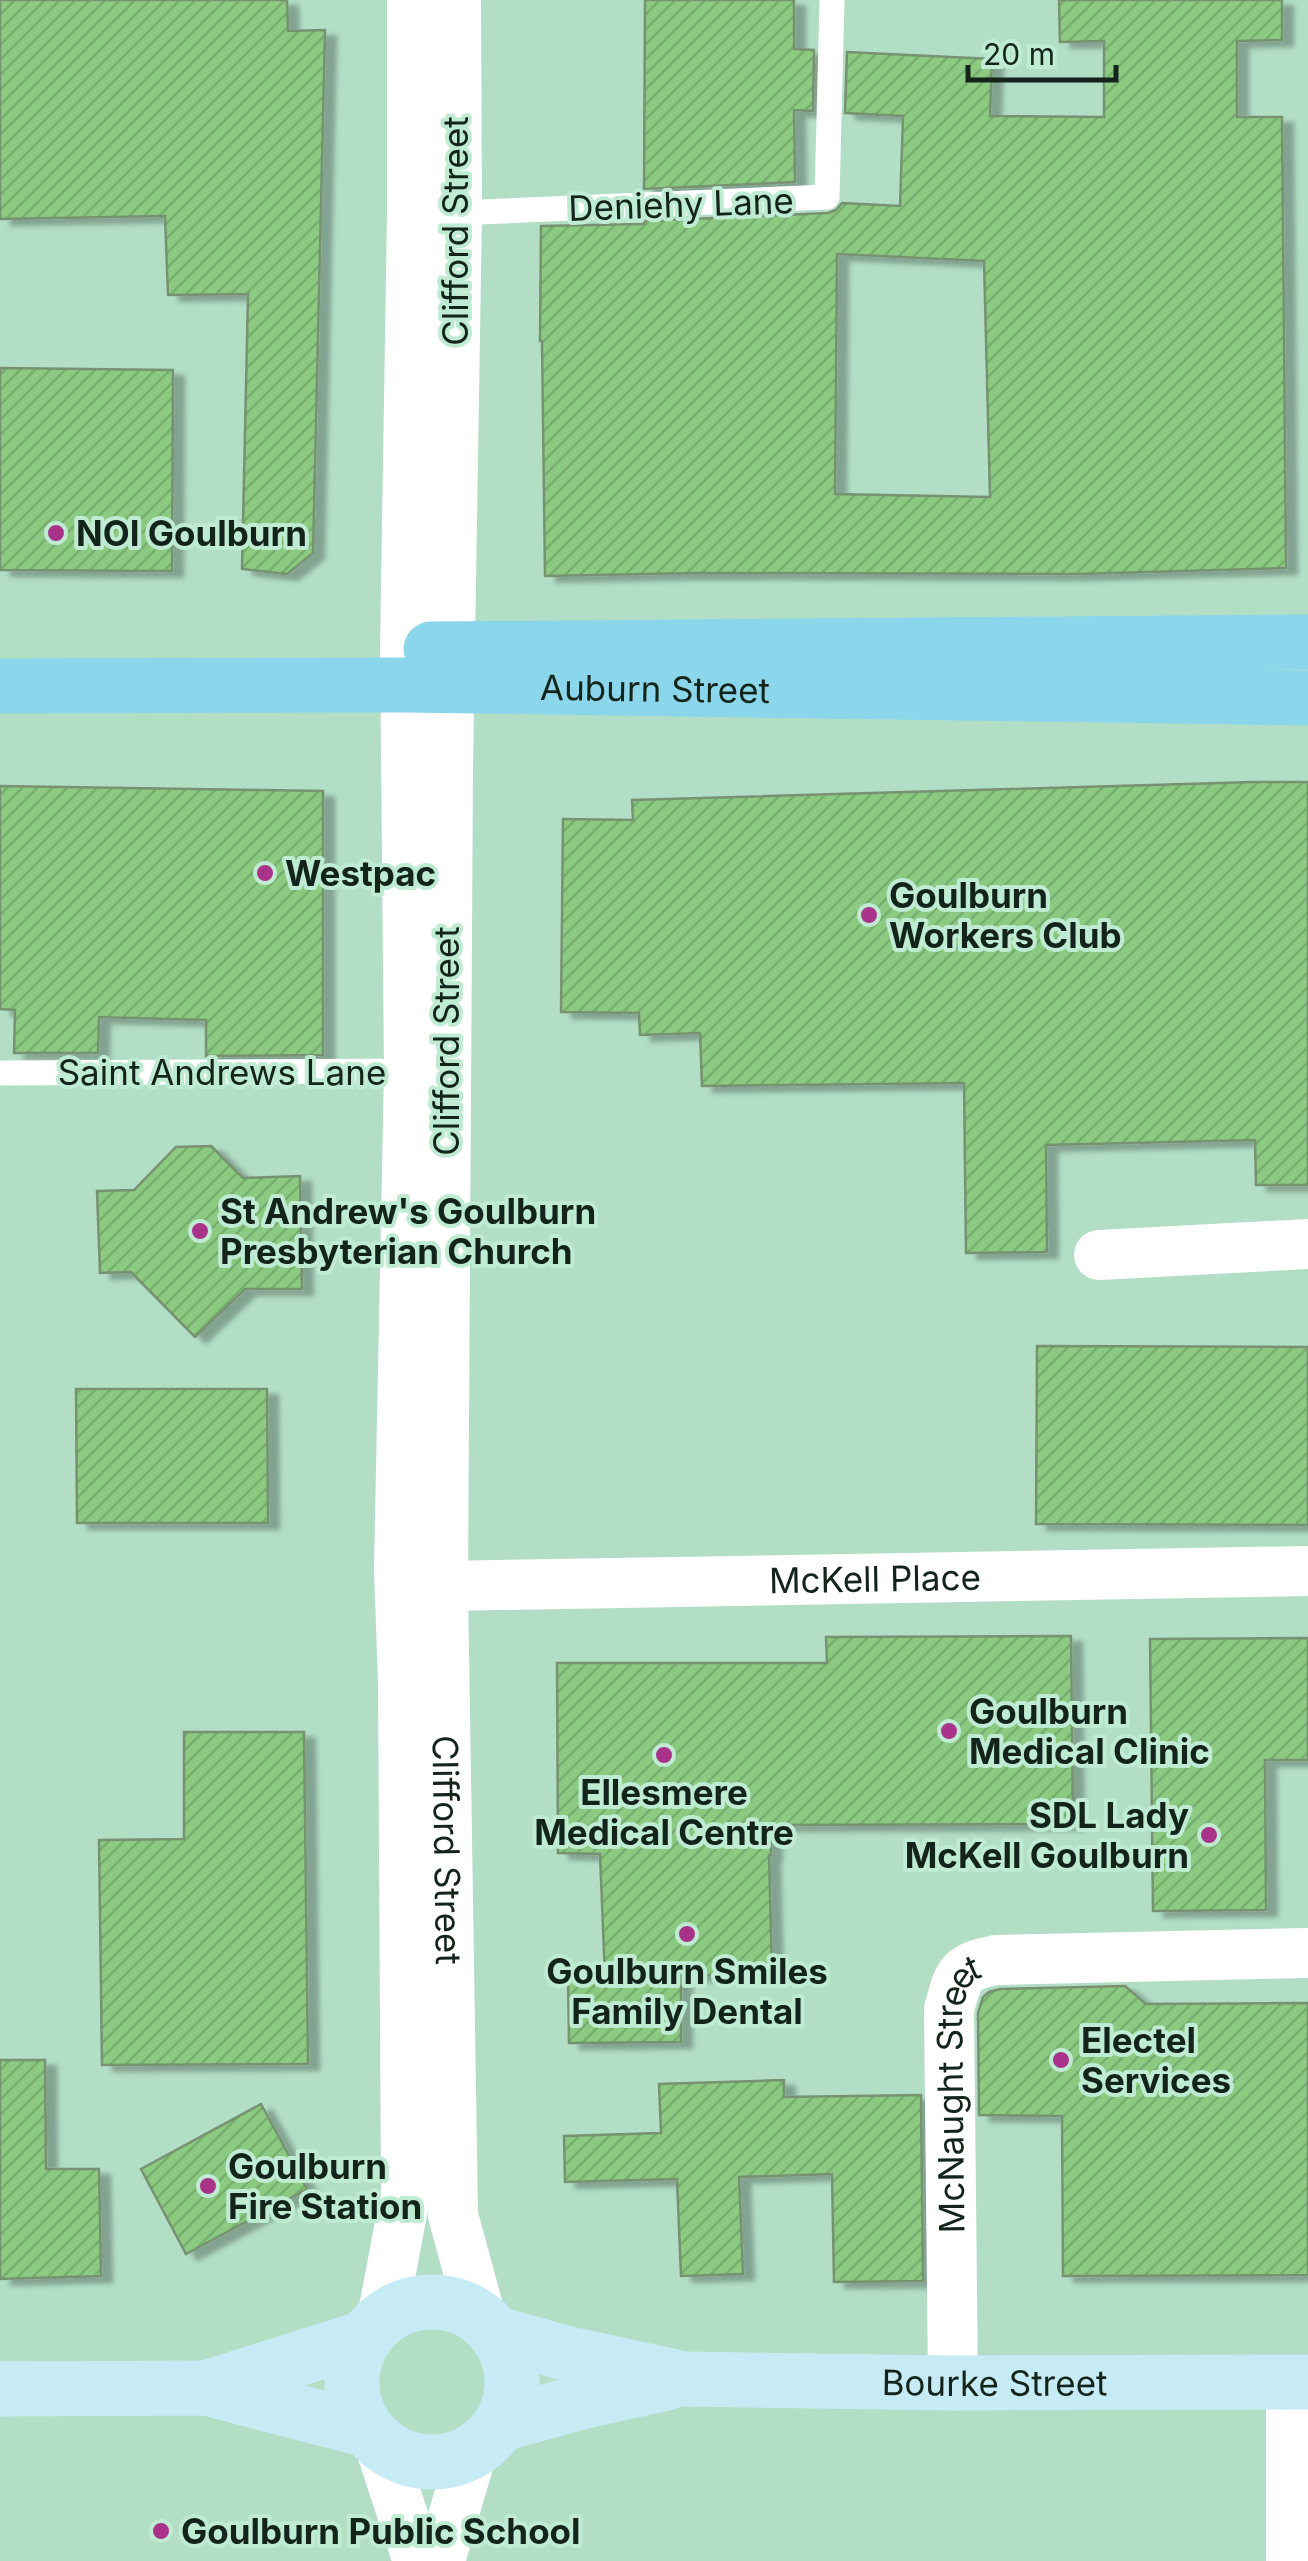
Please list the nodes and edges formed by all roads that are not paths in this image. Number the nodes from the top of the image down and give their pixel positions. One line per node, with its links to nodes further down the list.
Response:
1 (412, 0): 7 (street, Clifford Street)
2 (456, 0): 4 (street, Clifford Street)
3 (832, 0): 4 (lane, Deniehy Lane)
4 (457, 213): 7 (street, Clifford Street)
5 (1308, 642): 7 (main road, Auburn Street)
6 (0, 649): 7 (main road, Auburn Street)
7 (427, 668): 8 (main road, Auburn Street); 9 (main road, Auburn Street); 10 (street, Clifford Street)
8 (0, 686)
9 (1308, 698)
10 (427, 1070): 11 (lane, Saint Andrews Lane); 15 (street, Clifford Street)
11 (0, 1072)
12 (1308, 1244): 13 (street)
13 (1099, 1255)
14 (1308, 1571): 15 (street, McKell Place)
15 (428, 1574): 16 (street, Clifford Street)
16 (423, 1683): 18 (street, Clifford Street); 19 (street, Clifford Street)
17 (1308, 1953): 22 (street, McNaught Street)
18 (490, 2326): 19 (main road); 20 (main road, Bourke Street); 26 (main road)
19 (373, 2328): 24 (main road); 25 (main road)
20 (684, 2380): 22 (main road, Bourke Street); 26 (main road, Bourke Street)
21 (1299, 2382): 22 (main road, Bourke Street); 29 (street)
22 (953, 2383)
23 (0, 2388): 24 (main road)
24 (206, 2388): 25 (main road)
25 (373, 2436): 26 (main road); 27 (street)
26 (487, 2438): 28 (street)
27 (418, 2561)
28 (440, 2561)
29 (1291, 2561)

